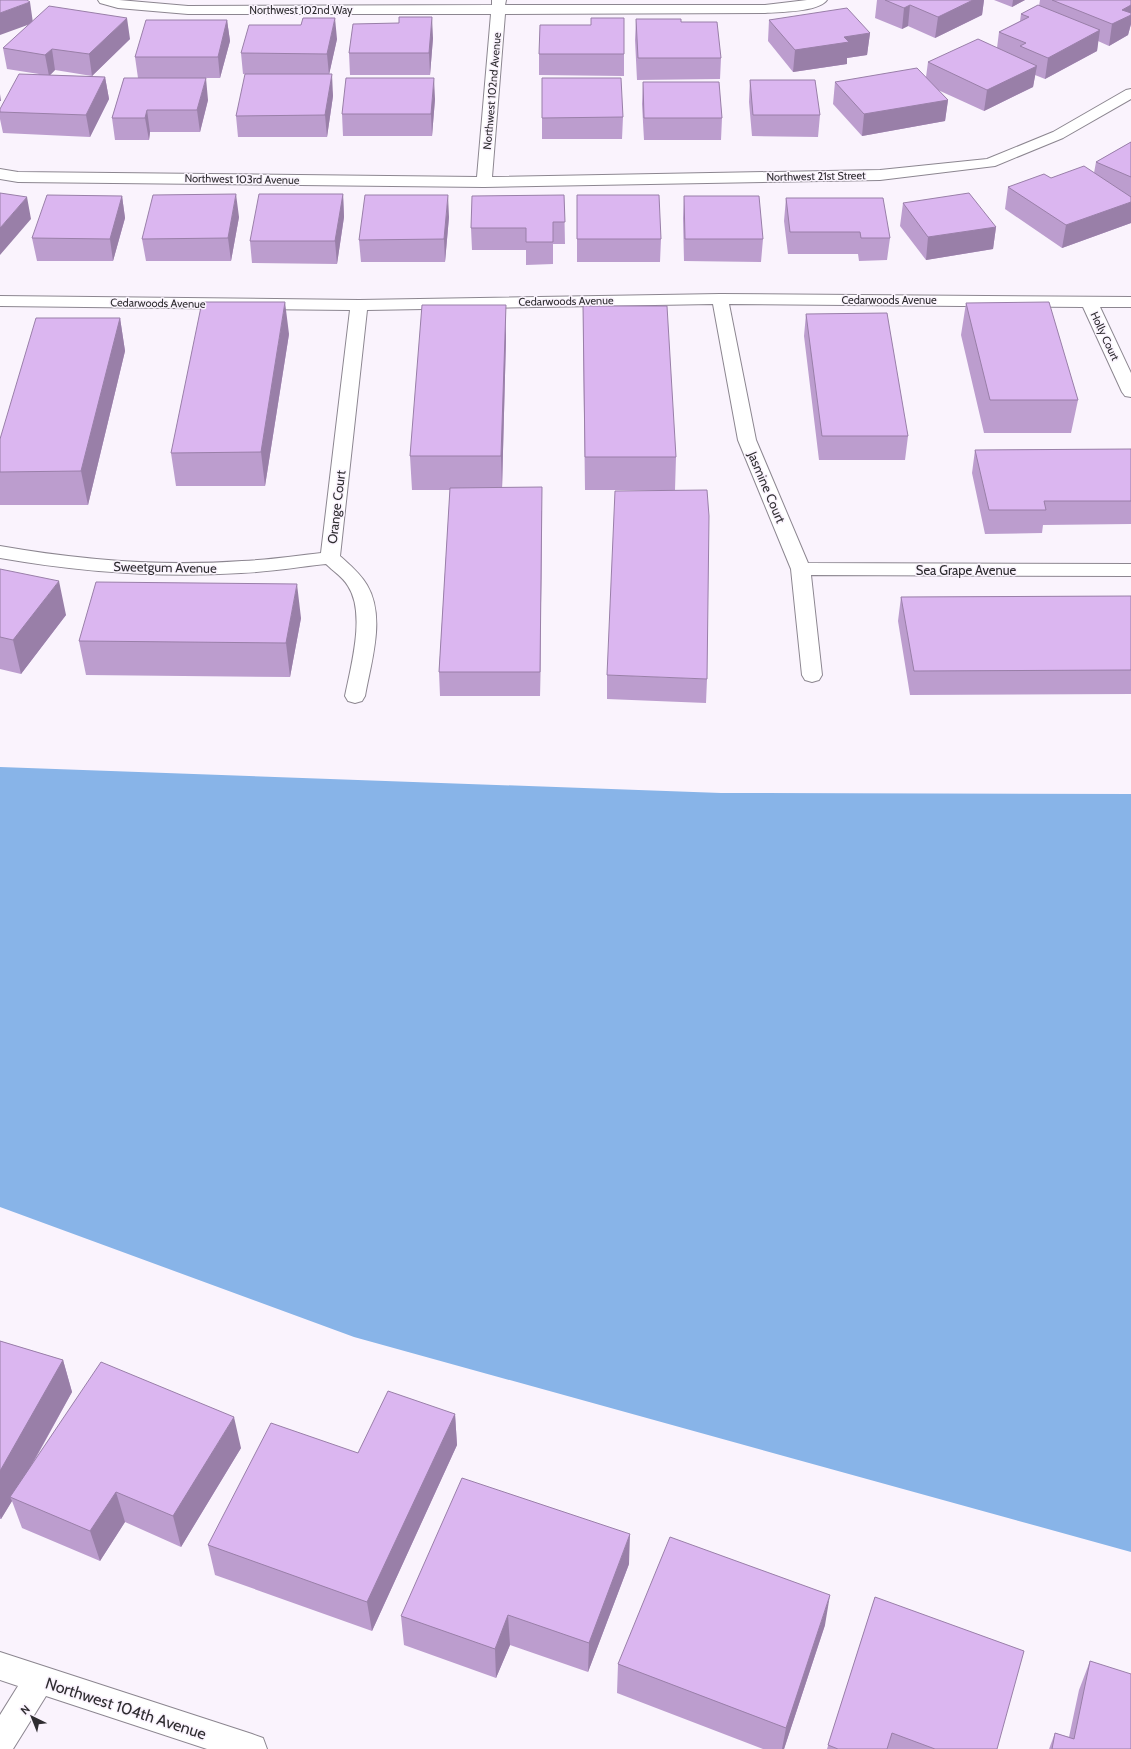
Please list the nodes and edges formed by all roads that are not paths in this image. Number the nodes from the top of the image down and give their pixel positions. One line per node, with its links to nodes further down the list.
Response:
1 (105, 0): 3 (street, Northwest 102nd Way)
2 (820, 0): 3 (street, Northwest 102nd Way)
3 (499, 5): 6 (street, Northwest 102nd Avenue)
4 (1131, 93): 6 (street, Northwest 21st Street)
5 (0, 174): 6 (street, Northwest 103rd Avenue)
6 (484, 182)
7 (720, 299): 9 (street, Cedarwoods Avenue); 11 (street, Cedarwoods Avenue); 15 (street, Jasmine Court)
8 (0, 301): 11 (street, Cedarwoods Avenue)
9 (1089, 301): 10 (street, Cedarwoods Avenue); 12 (street, Holly Court)
10 (1131, 302)
11 (359, 305): 14 (street, Orange Court)
12 (1131, 392)
13 (0, 552): 14 (street, Sweetgum Avenue)
14 (330, 558): 18 (street, Orange Court)
15 (802, 569): 16 (street, Sea Grape Avenue); 17 (street, Jasmine Court)
16 (1131, 570)
17 (812, 675)
18 (356, 696)
19 (0, 1666): 20 (street, Northwest 104th Avenue)
20 (40, 1679): 21 (street); 22 (street, Northwest 104th Avenue)
21 (0, 1742)
22 (252, 1749)

